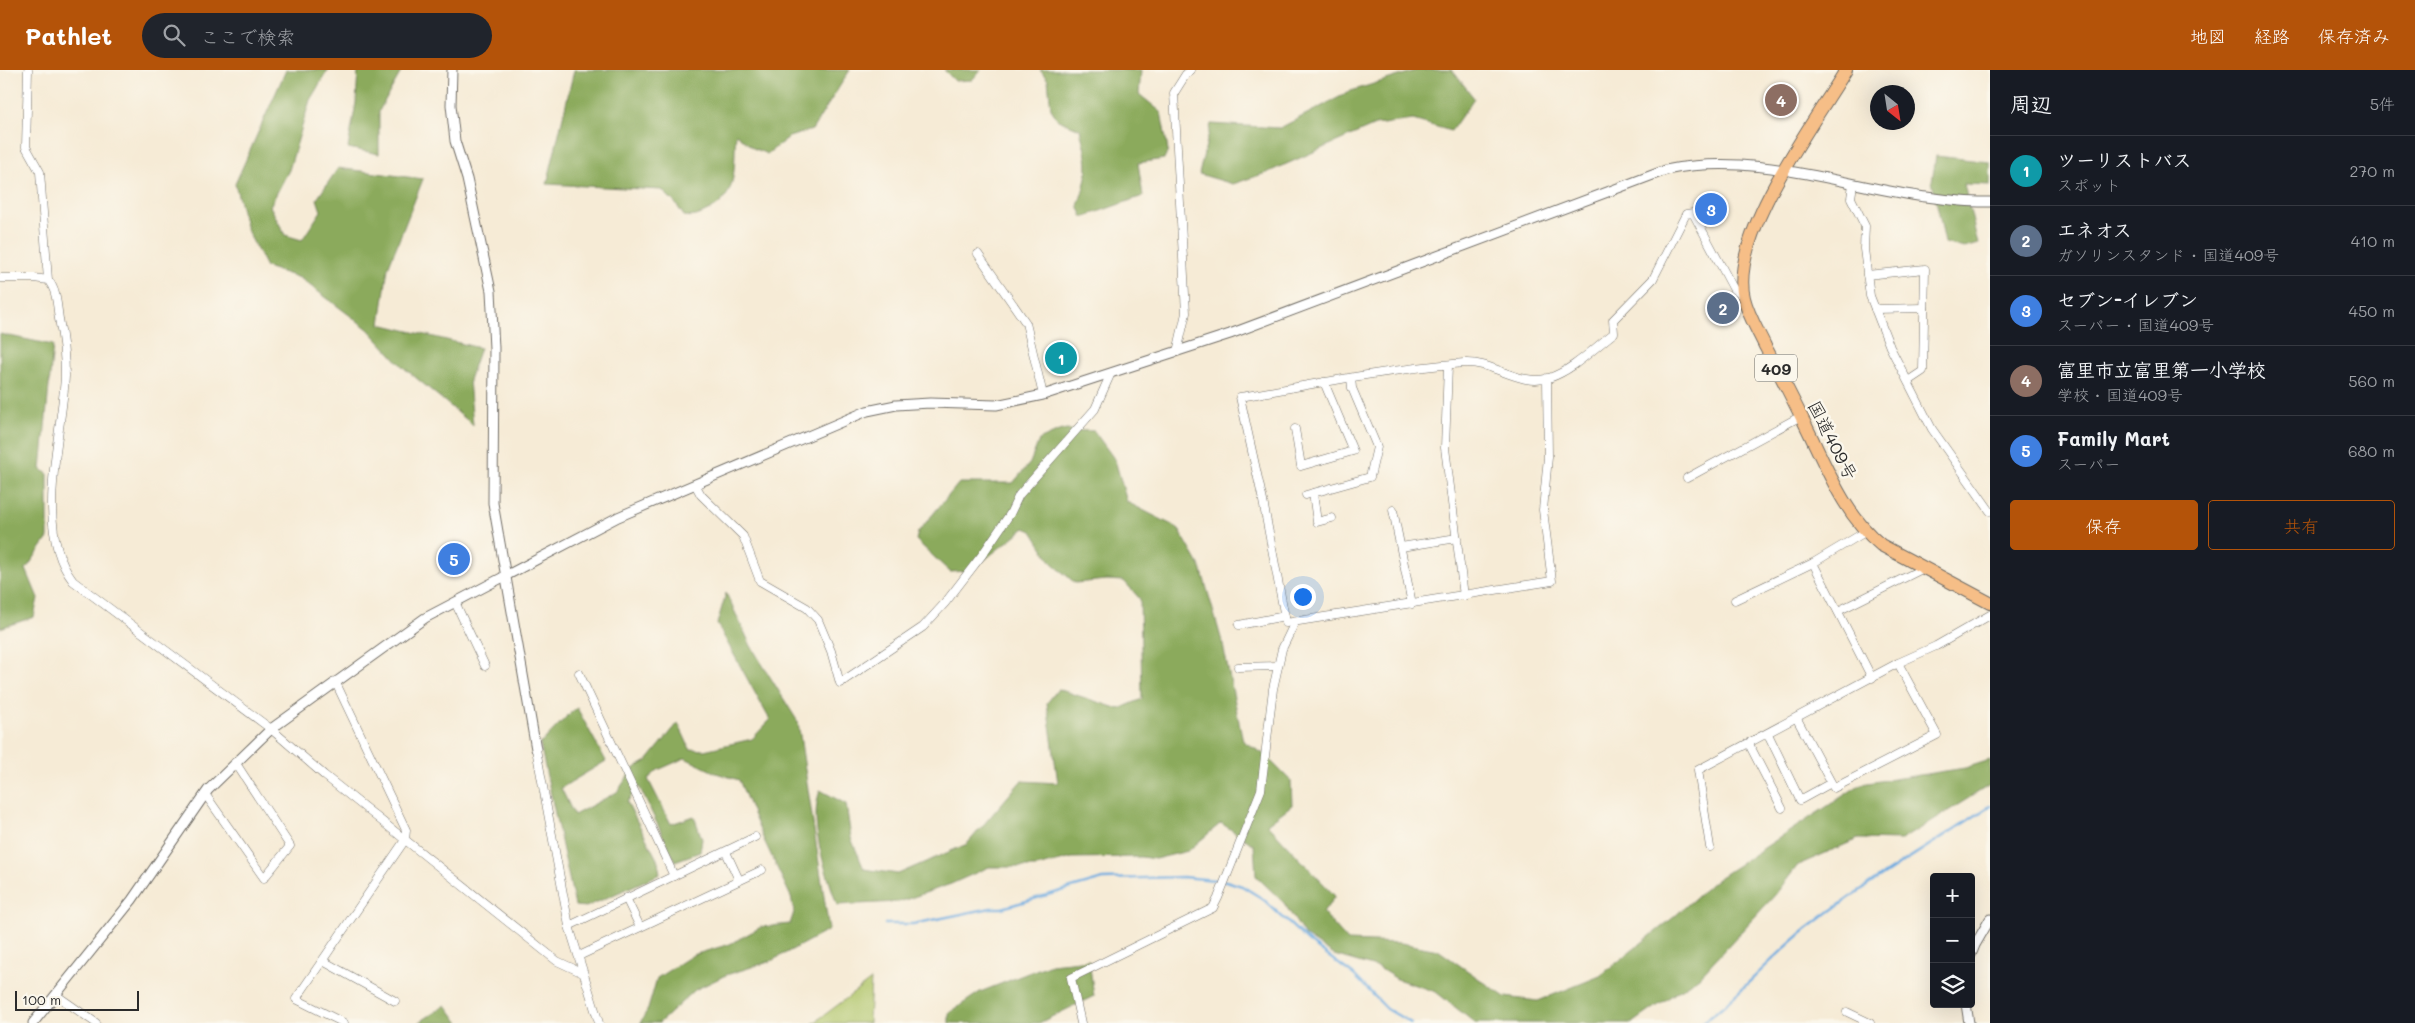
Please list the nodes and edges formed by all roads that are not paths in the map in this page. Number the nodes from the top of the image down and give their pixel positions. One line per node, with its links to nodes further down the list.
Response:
1 (28, 70): 11 (street)
2 (452, 70): 35 (street)
3 (1192, 70): 15 (street)
4 (1846, 70): 5 (highway, 国道409号 / 409)
5 (1786, 169): 6 (street); 12 (highway, 国道409号 / 409); 15 (street)
6 (1853, 184): 7 (street); 9 (street)
7 (1990, 202)
8 (978, 254): 22 (street)
9 (1867, 275): 13 (street); 14 (street)
10 (0, 278): 11 (street)
11 (48, 280): 54 (street)
12 (1744, 298): 19 (street); 23 (highway, 国道409号 / 409)
13 (1924, 308): 14 (street); 20 (street)
14 (1875, 309): 20 (street)
15 (1177, 352): 17 (street)
16 (1448, 365): 18 (street); 19 (street); 31 (street)
17 (1111, 373): 22 (street); 26 (street)
18 (1351, 378): 21 (street); 29 (street)
19 (1548, 378): 36 (street)
20 (1908, 381): 28 (street)
21 (1324, 382): 24 (street); 43 (street)
22 (1043, 395): 26 (street)
23 (1801, 416): 25 (street); 30 (highway, 国道409号 / 409)
24 (1295, 429)
25 (1686, 478)
26 (695, 484): 35 (street)
27 (1394, 510): 32 (street)
28 (1990, 512)
29 (1332, 518)
30 (1865, 532): 33 (street); 34 (highway, 国道409号 / 409)
31 (1457, 538): 32 (street); 36 (street)
32 (1401, 547): 40 (street)
33 (1813, 564): 37 (street); 41 (street)
34 (1924, 568): 39 (highway, 国道409号 / 409); 41 (street)
35 (506, 576): 38 (street); 57 (street)
36 (1464, 596): 40 (street)
37 (1736, 600)
38 (455, 602): 47 (street); 52 (street)
39 (1990, 603)
40 (1412, 604): 44 (street)
41 (1838, 611): 51 (street)
42 (1990, 615): 46 (street)
43 (1285, 616): 44 (street); 45 (street)
44 (1295, 622): 48 (street)
45 (1239, 625)
46 (1898, 663): 51 (street); 59 (street)
47 (485, 666)
48 (1278, 666): 49 (street); 85 (street)
49 (1238, 667)
50 (579, 673): 67 (street)
51 (1872, 678): 53 (street)
52 (336, 681): 54 (street); 63 (street)
53 (1796, 719): 55 (street); 59 (street)
54 (271, 728): 58 (street); 63 (street)
55 (1768, 734): 56 (street); 59 (street)
56 (1749, 744): 61 (street); 64 (street)
57 (536, 749): 71 (street)
58 (235, 762): 60 (street); 60 (street)
59 (1831, 783)
60 (205, 794): 77 (street)
61 (1782, 808)
62 (755, 837): 65 (street)
63 (405, 840): 75 (street); 76 (street)
64 (1710, 847)
65 (726, 852): 67 (street); 68 (street)
66 (762, 870): 68 (street)
67 (674, 876): 69 (street)
68 (739, 880): 72 (street)
69 (626, 898): 71 (street); 72 (street)
70 (1990, 919): 73 (street)
71 (569, 926): 74 (street)
72 (640, 927): 74 (street)
73 (1975, 945)
74 (579, 956): 76 (street)
75 (323, 961): 78 (street); 83 (street)
76 (584, 973): 84 (street)
77 (56, 995): 81 (street); 82 (street)
78 (395, 1001)
79 (1967, 1008): 87 (street)
80 (1847, 1012): 86 (street)
81 (33, 1023)
82 (96, 1023)
83 (344, 1023)
84 (599, 1023)
85 (1081, 1023)
86 (1870, 1023)
87 (1969, 1023)

